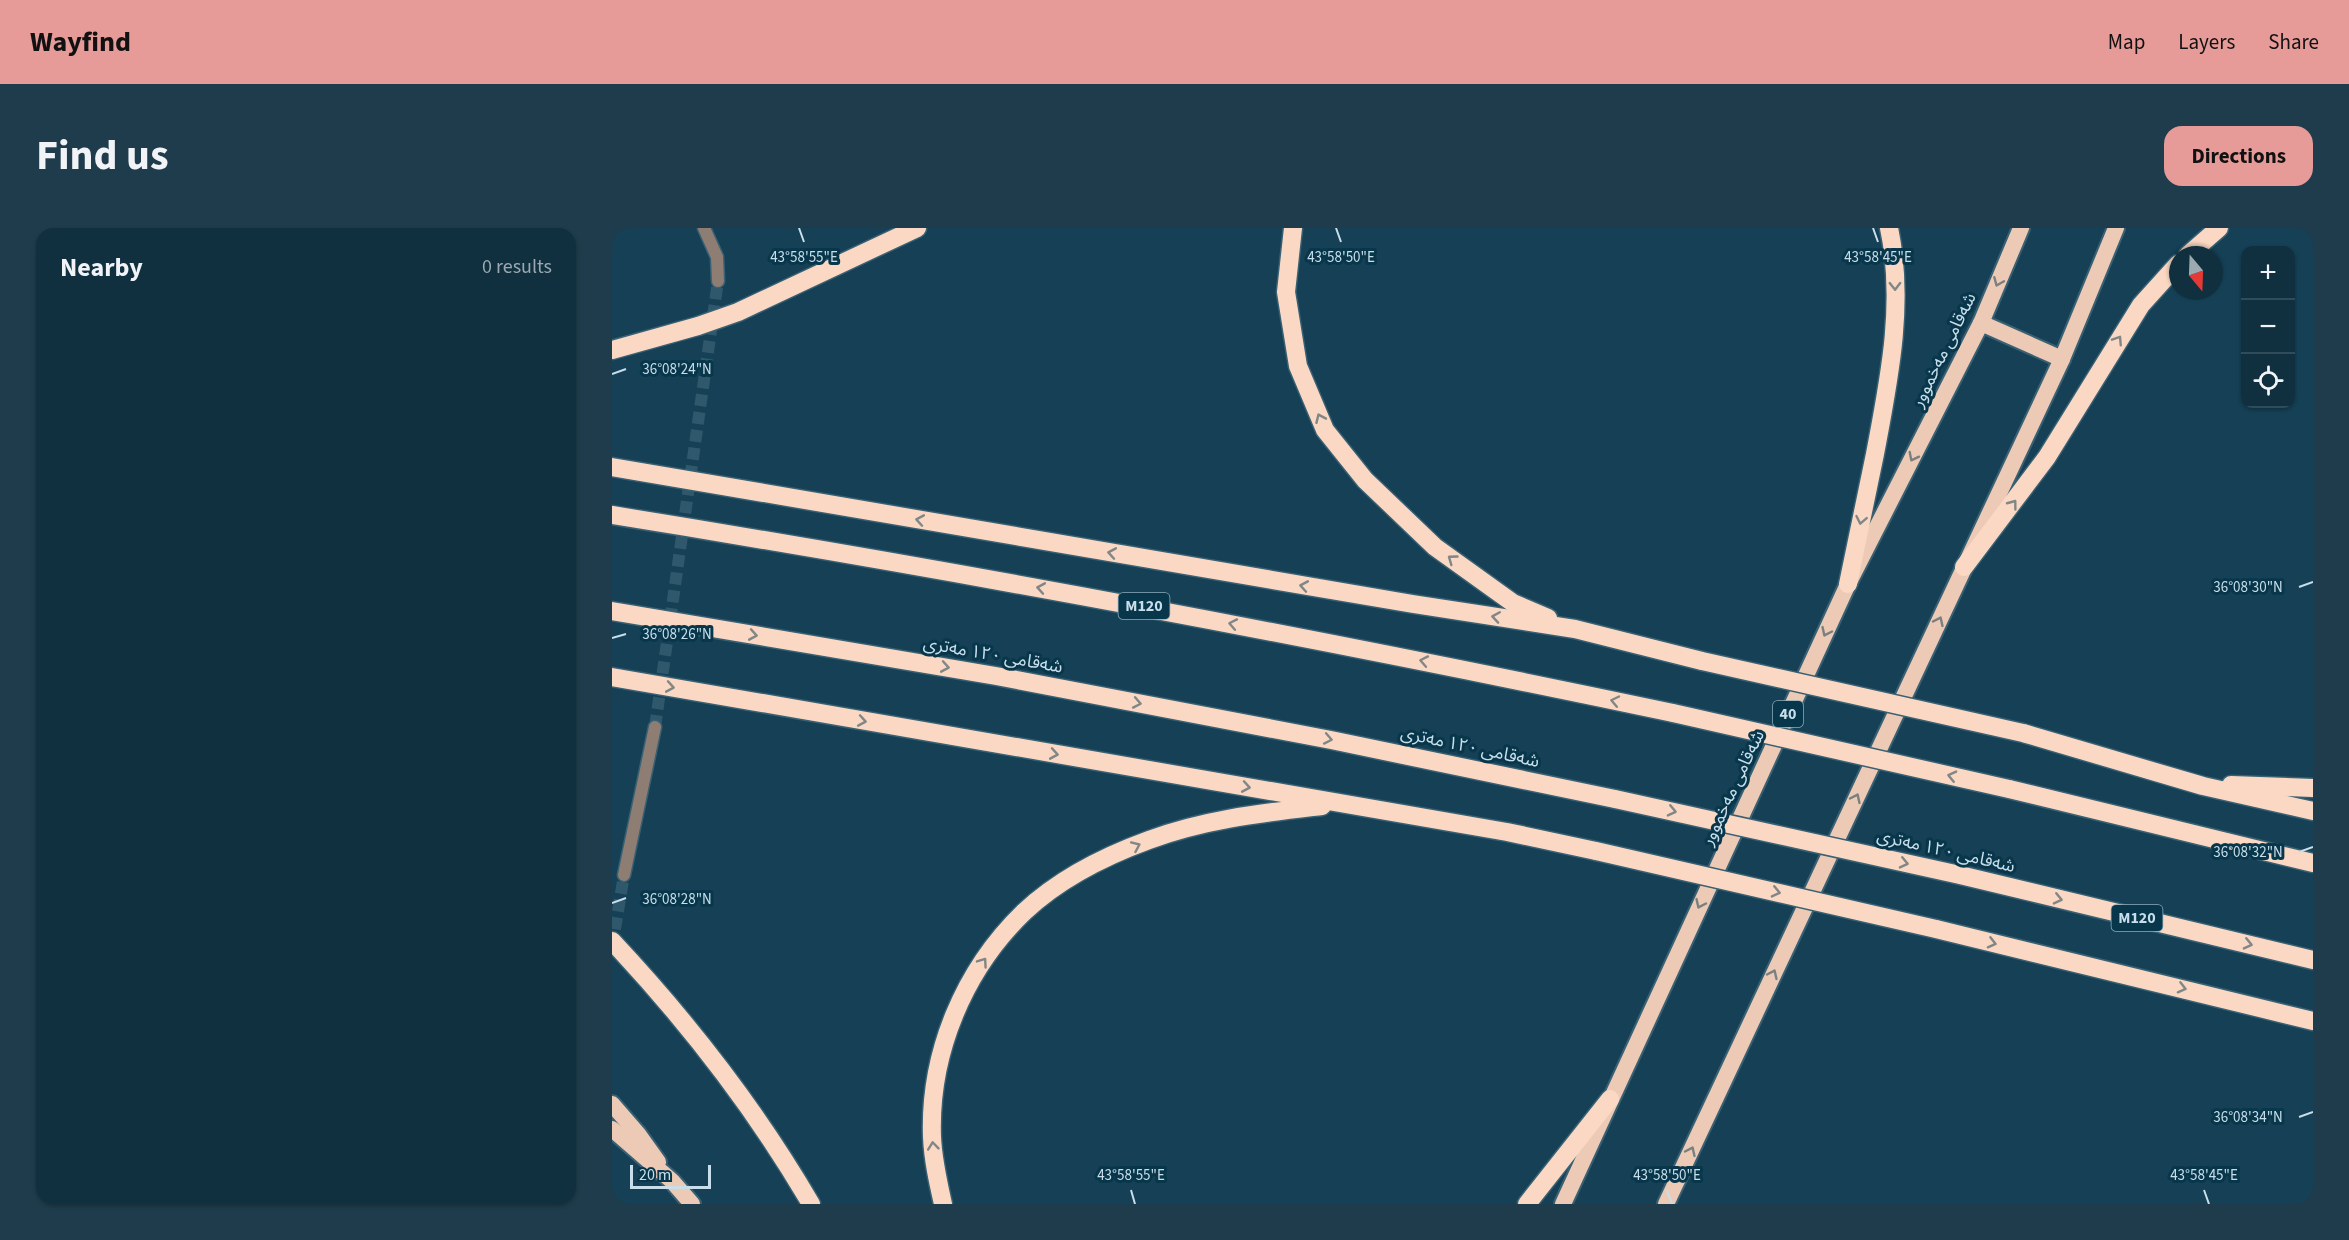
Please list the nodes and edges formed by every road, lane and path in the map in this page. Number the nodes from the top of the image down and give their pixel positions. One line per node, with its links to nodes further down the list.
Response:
1 (704, 228): 10 (street)
2 (917, 228): 12 (highway)
3 (1293, 228): 19 (highway, one-way to 3)
4 (1888, 228): 17 (highway, one-way to 17)
5 (2021, 228): 11 (highway, شەقامی مەخموور / 40, one-way to 11)
6 (2116, 228): 13 (highway)
7 (2219, 228): 8 (highway)
8 (2198, 246)
9 (2169, 274): 16 (highway, one-way to 9)
10 (718, 280)
11 (1981, 323): 13 (highway); 17 (highway, شەقامی مەخموور / 40, one-way to 17)
12 (612, 350)
13 (2062, 358): 16 (highway)
14 (612, 467): 19 (highway, one-way to 14)
15 (612, 515): 26 (highway, M120, one-way to 15, bridge)
16 (1964, 567): 40 (highway, one-way to 16)
17 (1848, 584): 31 (highway, شەقامی مەخموور / 40, one-way to 31)
18 (612, 611): 29 (highway, شەقامی ١٢٠ مەتری / M120, one-way to 29, bridge)
19 (1575, 629): 22 (highway, bridge)
20 (612, 678): 24 (highway, one-way to 24)
21 (655, 727): 27 (street)
22 (2203, 786): 23 (highway); 25 (highway)
23 (2313, 788)
24 (1344, 804): 30 (highway, one-way to 30, bridge); 37 (highway, one-way to 24)
25 (2313, 811)
26 (2313, 863)
27 (624, 875)
28 (612, 941): 36 (highway)
29 (2313, 960)
30 (2313, 1021)
31 (1610, 1099): 38 (highway); 39 (highway, شەقامی مەخموور / 40)
32 (612, 1104): 34 (highway)
33 (612, 1129): 34 (highway)
34 (672, 1181): 35 (highway)
35 (692, 1204)
36 (811, 1204)
37 (943, 1204)
38 (1527, 1204)
39 (1563, 1204)
40 (1666, 1204)

